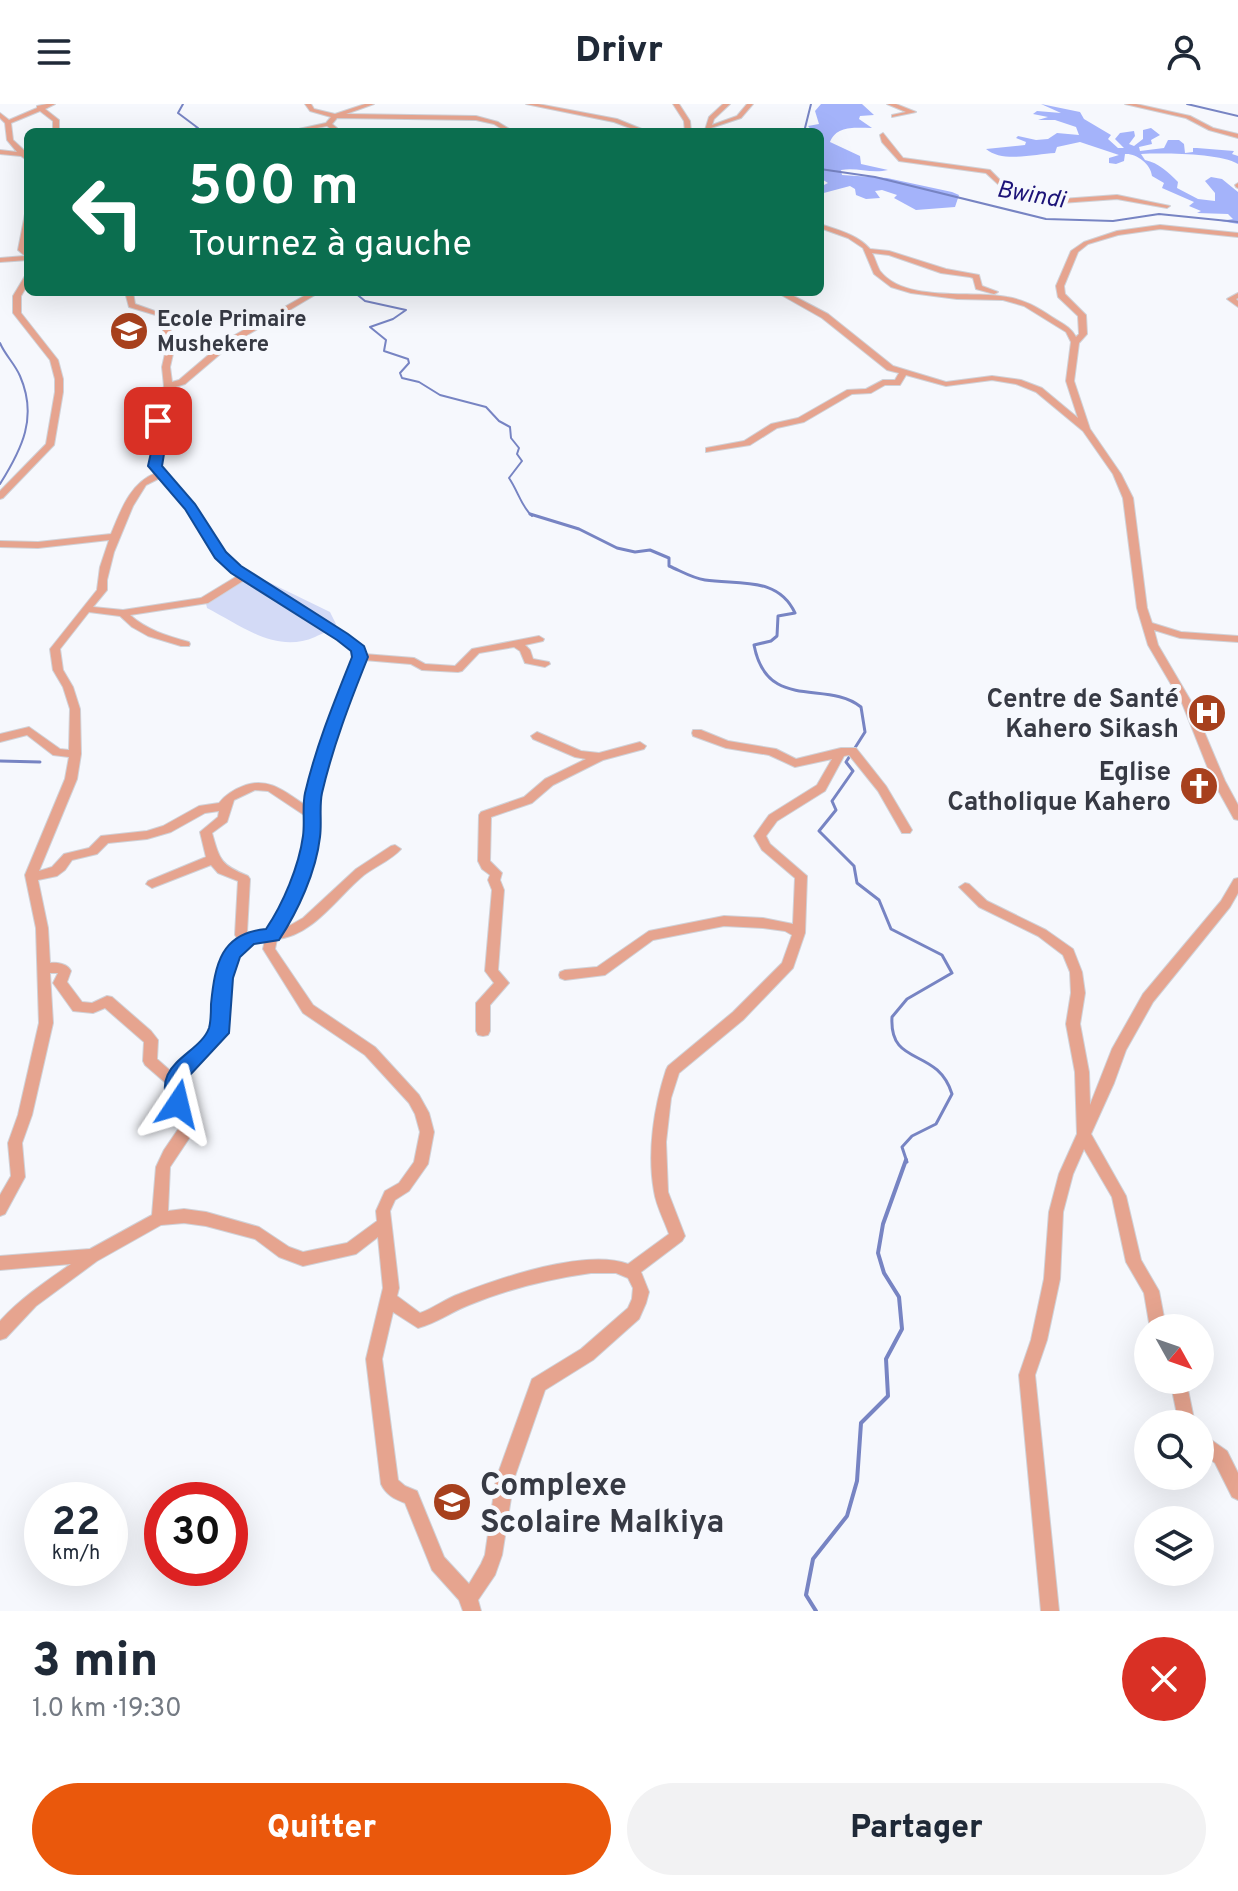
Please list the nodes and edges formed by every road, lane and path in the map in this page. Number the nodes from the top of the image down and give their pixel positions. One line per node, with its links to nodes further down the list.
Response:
1 (52, 104): 10 (street)
2 (308, 104): 12 (street)
3 (371, 104): 12 (street)
4 (529, 104): 20 (street)
5 (676, 104): 21 (street)
6 (727, 104): 22 (street)
7 (750, 104): 23 (street)
8 (890, 104): 13 (street)
9 (1128, 104): 25 (street)
10 (38, 106): 14 (street); 16 (street)
11 (0, 115): 14 (street)
12 (335, 116): 15 (street); 19 (street)
13 (894, 116)
14 (8, 122): 27 (street)
15 (328, 124): 17 (street); 18 (street)
16 (56, 128)
17 (308, 128)
18 (334, 128)
19 (504, 128)
20 (636, 128)
21 (688, 128)
22 (706, 128)
23 (710, 128)
24 (883, 135): 29 (street)
25 (1238, 136)
26 (0, 152): 28 (street)
27 (24, 153)
28 (24, 155)
29 (1167, 206)
30 (824, 227): 33 (street)
31 (24, 231): 34 (street)
32 (1238, 235): 44 (street)
33 (869, 251): 42 (street); 42 (street)
34 (24, 252)
35 (24, 257): 36 (street)
36 (0, 260)
37 (24, 285): 50 (street)
38 (1238, 295): 43 (street)
39 (130, 296): 46 (street)
40 (309, 296): 46 (street)
41 (788, 296): 45 (street)
42 (1003, 298): 44 (street)
43 (1238, 305)
44 (1075, 342): 47 (street)
45 (903, 374): 47 (street); 48 (street)
46 (168, 386): 49 (street)
47 (1086, 429): 56 (street)
48 (709, 450)
49 (162, 474): 51 (street); 53 (street)
50 (0, 496)
51 (116, 536): 52 (street); 54 (street)
52 (0, 544)
53 (246, 575): 55 (street); 61 (street)
54 (86, 609): 55 (street); 68 (street)
55 (123, 613): 59 (street)
56 (1146, 625): 58 (street); 72 (street)
57 (539, 639): 60 (street)
58 (1238, 639)
59 (185, 644)
60 (517, 644): 61 (street); 62 (street)
61 (360, 657): 71 (street)
62 (545, 664)
63 (697, 733): 67 (street)
64 (537, 736): 69 (street)
65 (0, 738): 68 (street)
66 (640, 746): 69 (street)
67 (841, 752): 73 (street); 80 (street)
68 (75, 754): 76 (street)
69 (599, 757): 85 (street)
70 (229, 798): 71 (street); 75 (street); 76 (street)
71 (311, 814): 81 (street)
72 (1238, 816)
73 (906, 830)
74 (395, 849): 81 (street)
75 (213, 859): 78 (street); 82 (street)
76 (31, 875): 83 (street)
77 (1238, 882): 87 (street)
78 (152, 884)
79 (965, 887): 87 (street)
80 (799, 933): 84 (street); 93 (street)
81 (272, 935): 82 (street); 90 (street)
82 (249, 937): 86 (street)
83 (43, 970): 86 (street); 88 (street)
84 (565, 975)
85 (483, 1031)
86 (175, 1083): 89 (street)
87 (1084, 1136): 95 (street); 100 (street)
88 (0, 1209)
89 (159, 1219): 90 (street); 91 (street)
90 (385, 1223): 94 (street)
91 (92, 1256): 92 (street); 96 (street)
92 (0, 1263)
93 (631, 1270): 94 (street); 99 (street)
94 (390, 1300): 99 (street)
95 (1155, 1314)
96 (0, 1333)
97 (1214, 1451): 98 (street)
98 (1238, 1491)
99 (471, 1604)
100 (1050, 1611)

